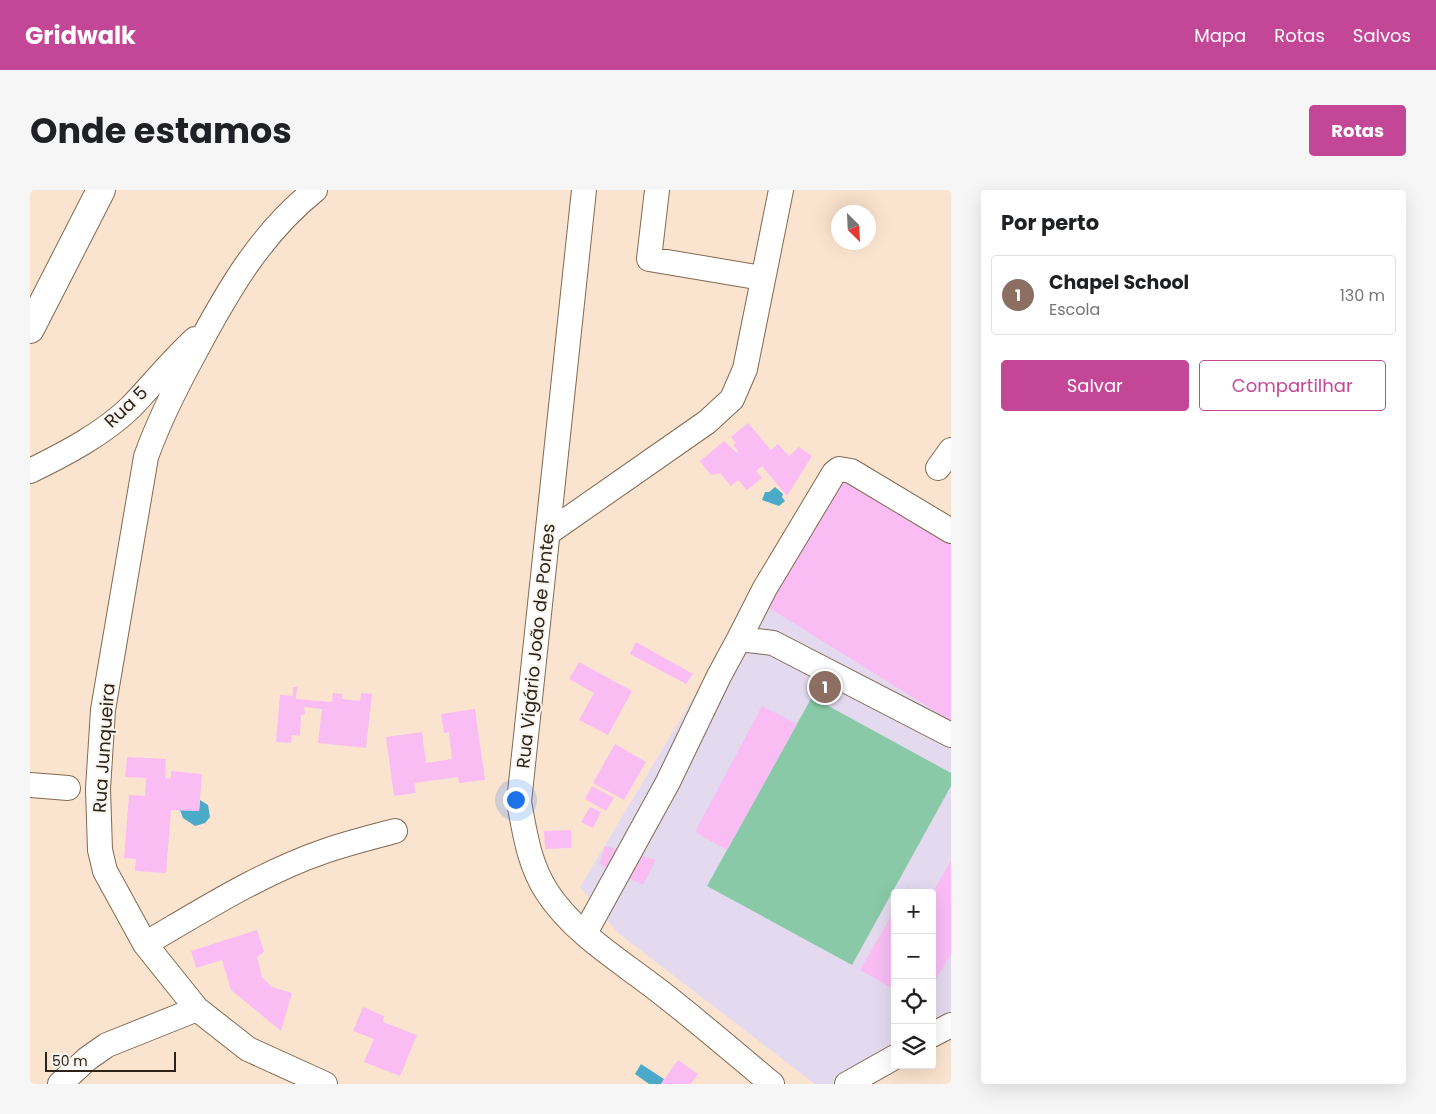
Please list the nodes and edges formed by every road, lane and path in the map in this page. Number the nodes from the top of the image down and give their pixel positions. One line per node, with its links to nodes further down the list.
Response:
1 (101, 190): 8 (main road)
2 (315, 190): 7 (street, Rua Junqueira)
3 (584, 190): 11 (street, Rua Vigário João de Pontes)
4 (657, 190): 6 (street)
5 (781, 190): 6 (street)
6 (762, 278): 11 (street)
7 (209, 326): 9 (street, Rua 5); 18 (street, Rua Junqueira)
8 (30, 329)
9 (30, 471)
10 (951, 531): 12 (street)
11 (548, 533): 17 (street, Rua Vigário João de Pontes)
12 (739, 639): 13 (street); 17 (street)
13 (951, 735)
14 (30, 785): 15 (street)
15 (68, 788)
16 (395, 831): 18 (street)
17 (585, 933): 25 (street, Rua Vigário João de Pontes)
18 (146, 944): 19 (street, Rua Junqueira)
19 (197, 1009): 23 (street); 24 (street, Rua Junqueira)
20 (951, 1025): 21 (street)
21 (936, 1034)
22 (891, 1059): 26 (street)
23 (60, 1084)
24 (325, 1084)
25 (772, 1084)
26 (847, 1084)

